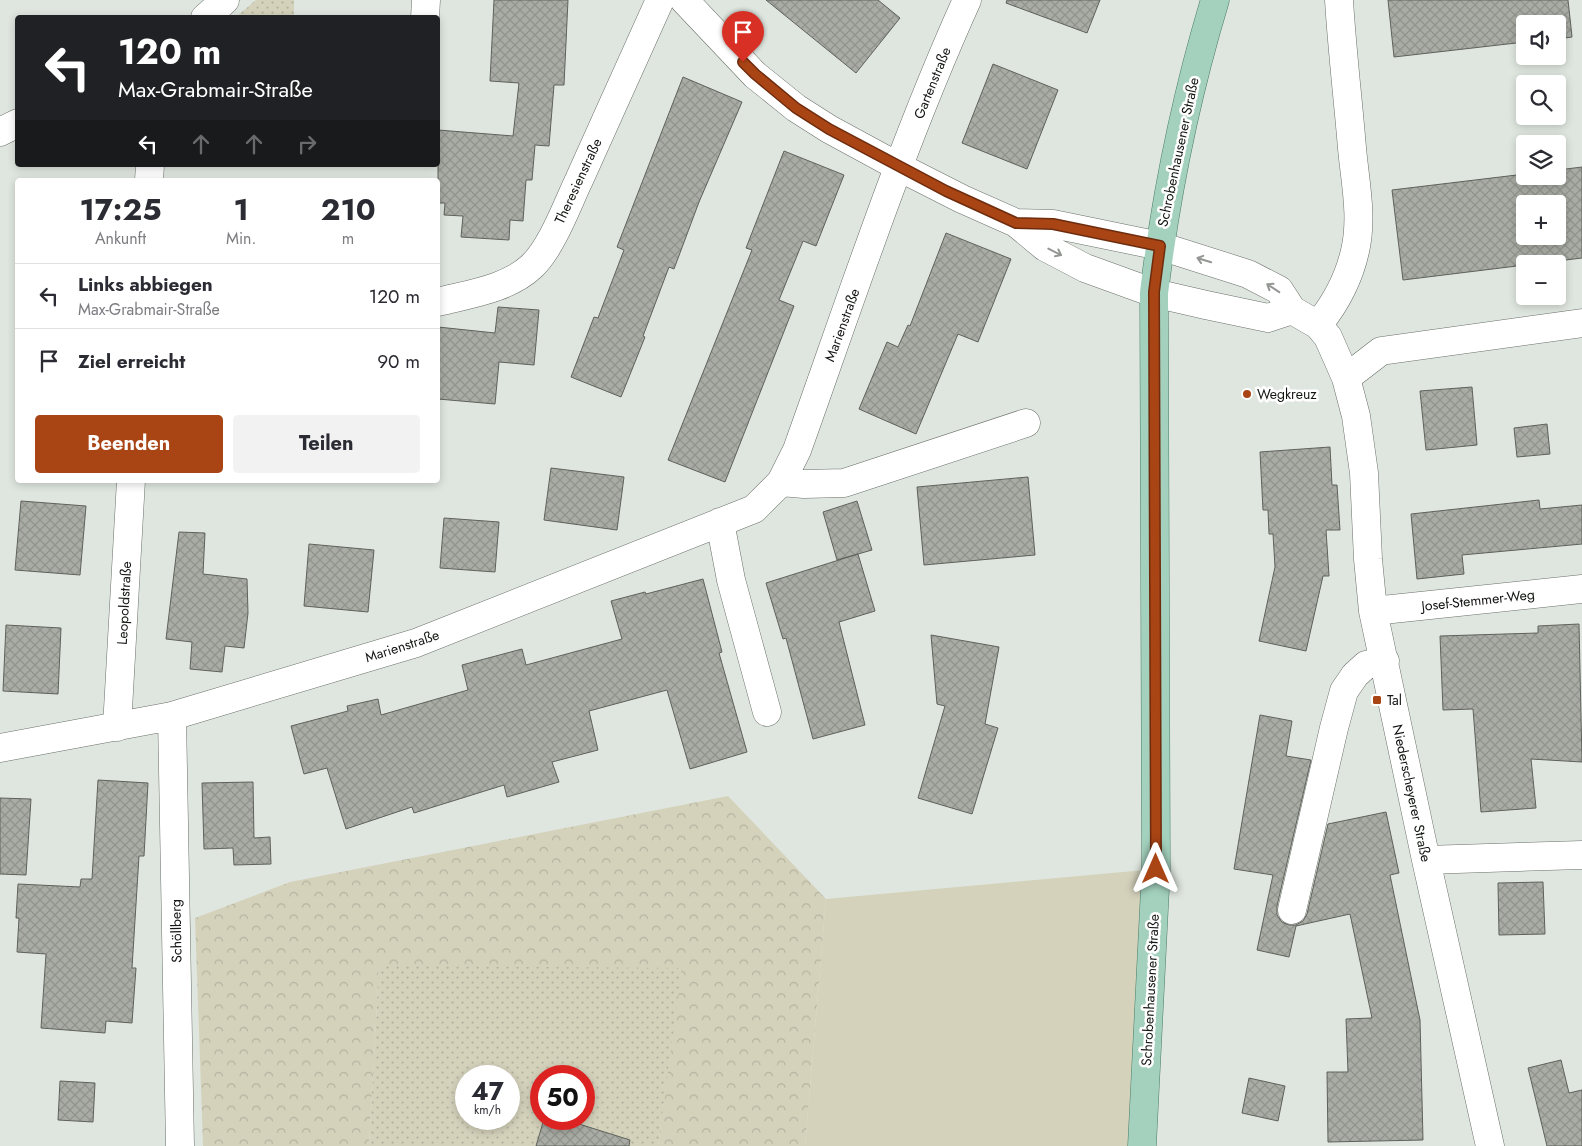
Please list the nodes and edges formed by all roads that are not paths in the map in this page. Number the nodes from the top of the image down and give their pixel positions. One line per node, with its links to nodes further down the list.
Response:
1 (225, 0): 8 (street)
2 (426, 0): 9 (street)
3 (660, 0): 16 (street, Theresienstraße)
4 (684, 0): 12 (street)
5 (967, 0): 12 (street, Gartenstraße)
6 (1215, 0): 14 (main road, Schrobenhausener Straße)
7 (1339, 0): 19 (street)
8 (208, 15)
9 (425, 15)
10 (15, 124): 11 (street)
11 (0, 132)
12 (899, 167): 13 (street); 22 (street, Marienstraße)
13 (1016, 223): 14 (street, Niederscheyerer Straße); 15 (street, one-way to 15)
14 (1160, 246): 15 (main road, Schrobenhausener Straße); 17 (street, Niederscheyerer Straße, one-way to 14)
15 (1154, 292): 17 (street); 36 (main road, Schrobenhausener Straße)
16 (440, 301)
17 (1292, 310): 19 (street, Niederscheyerer Straße)
18 (1582, 323): 20 (street)
19 (1318, 325): 20 (street, Niederscheyerer Straße)
20 (1346, 378): 26 (street, Niederscheyerer Straße)
21 (1026, 423): 22 (street)
22 (781, 482): 24 (street, Marienstraße)
23 (131, 483): 30 (street, Leopoldstraße)
24 (720, 522): 28 (street); 29 (street, Marienstraße)
25 (1582, 590): 26 (street, Josef-Stemmer-Weg)
26 (1374, 611): 27 (street, Niederscheyerer Straße)
27 (1385, 661): 33 (street, Niederscheyerer Straße); 34 (street)
28 (767, 712)
29 (172, 716): 30 (street, Marienstraße); 35 (street, Schöllberg)
30 (117, 727): 31 (street, Marienstraße)
31 (0, 748)
32 (1582, 855): 33 (street)
33 (1426, 860): 37 (street, Niederscheyerer Straße)
34 (1292, 910)
35 (180, 1146)
36 (1142, 1146)
37 (1490, 1146)

